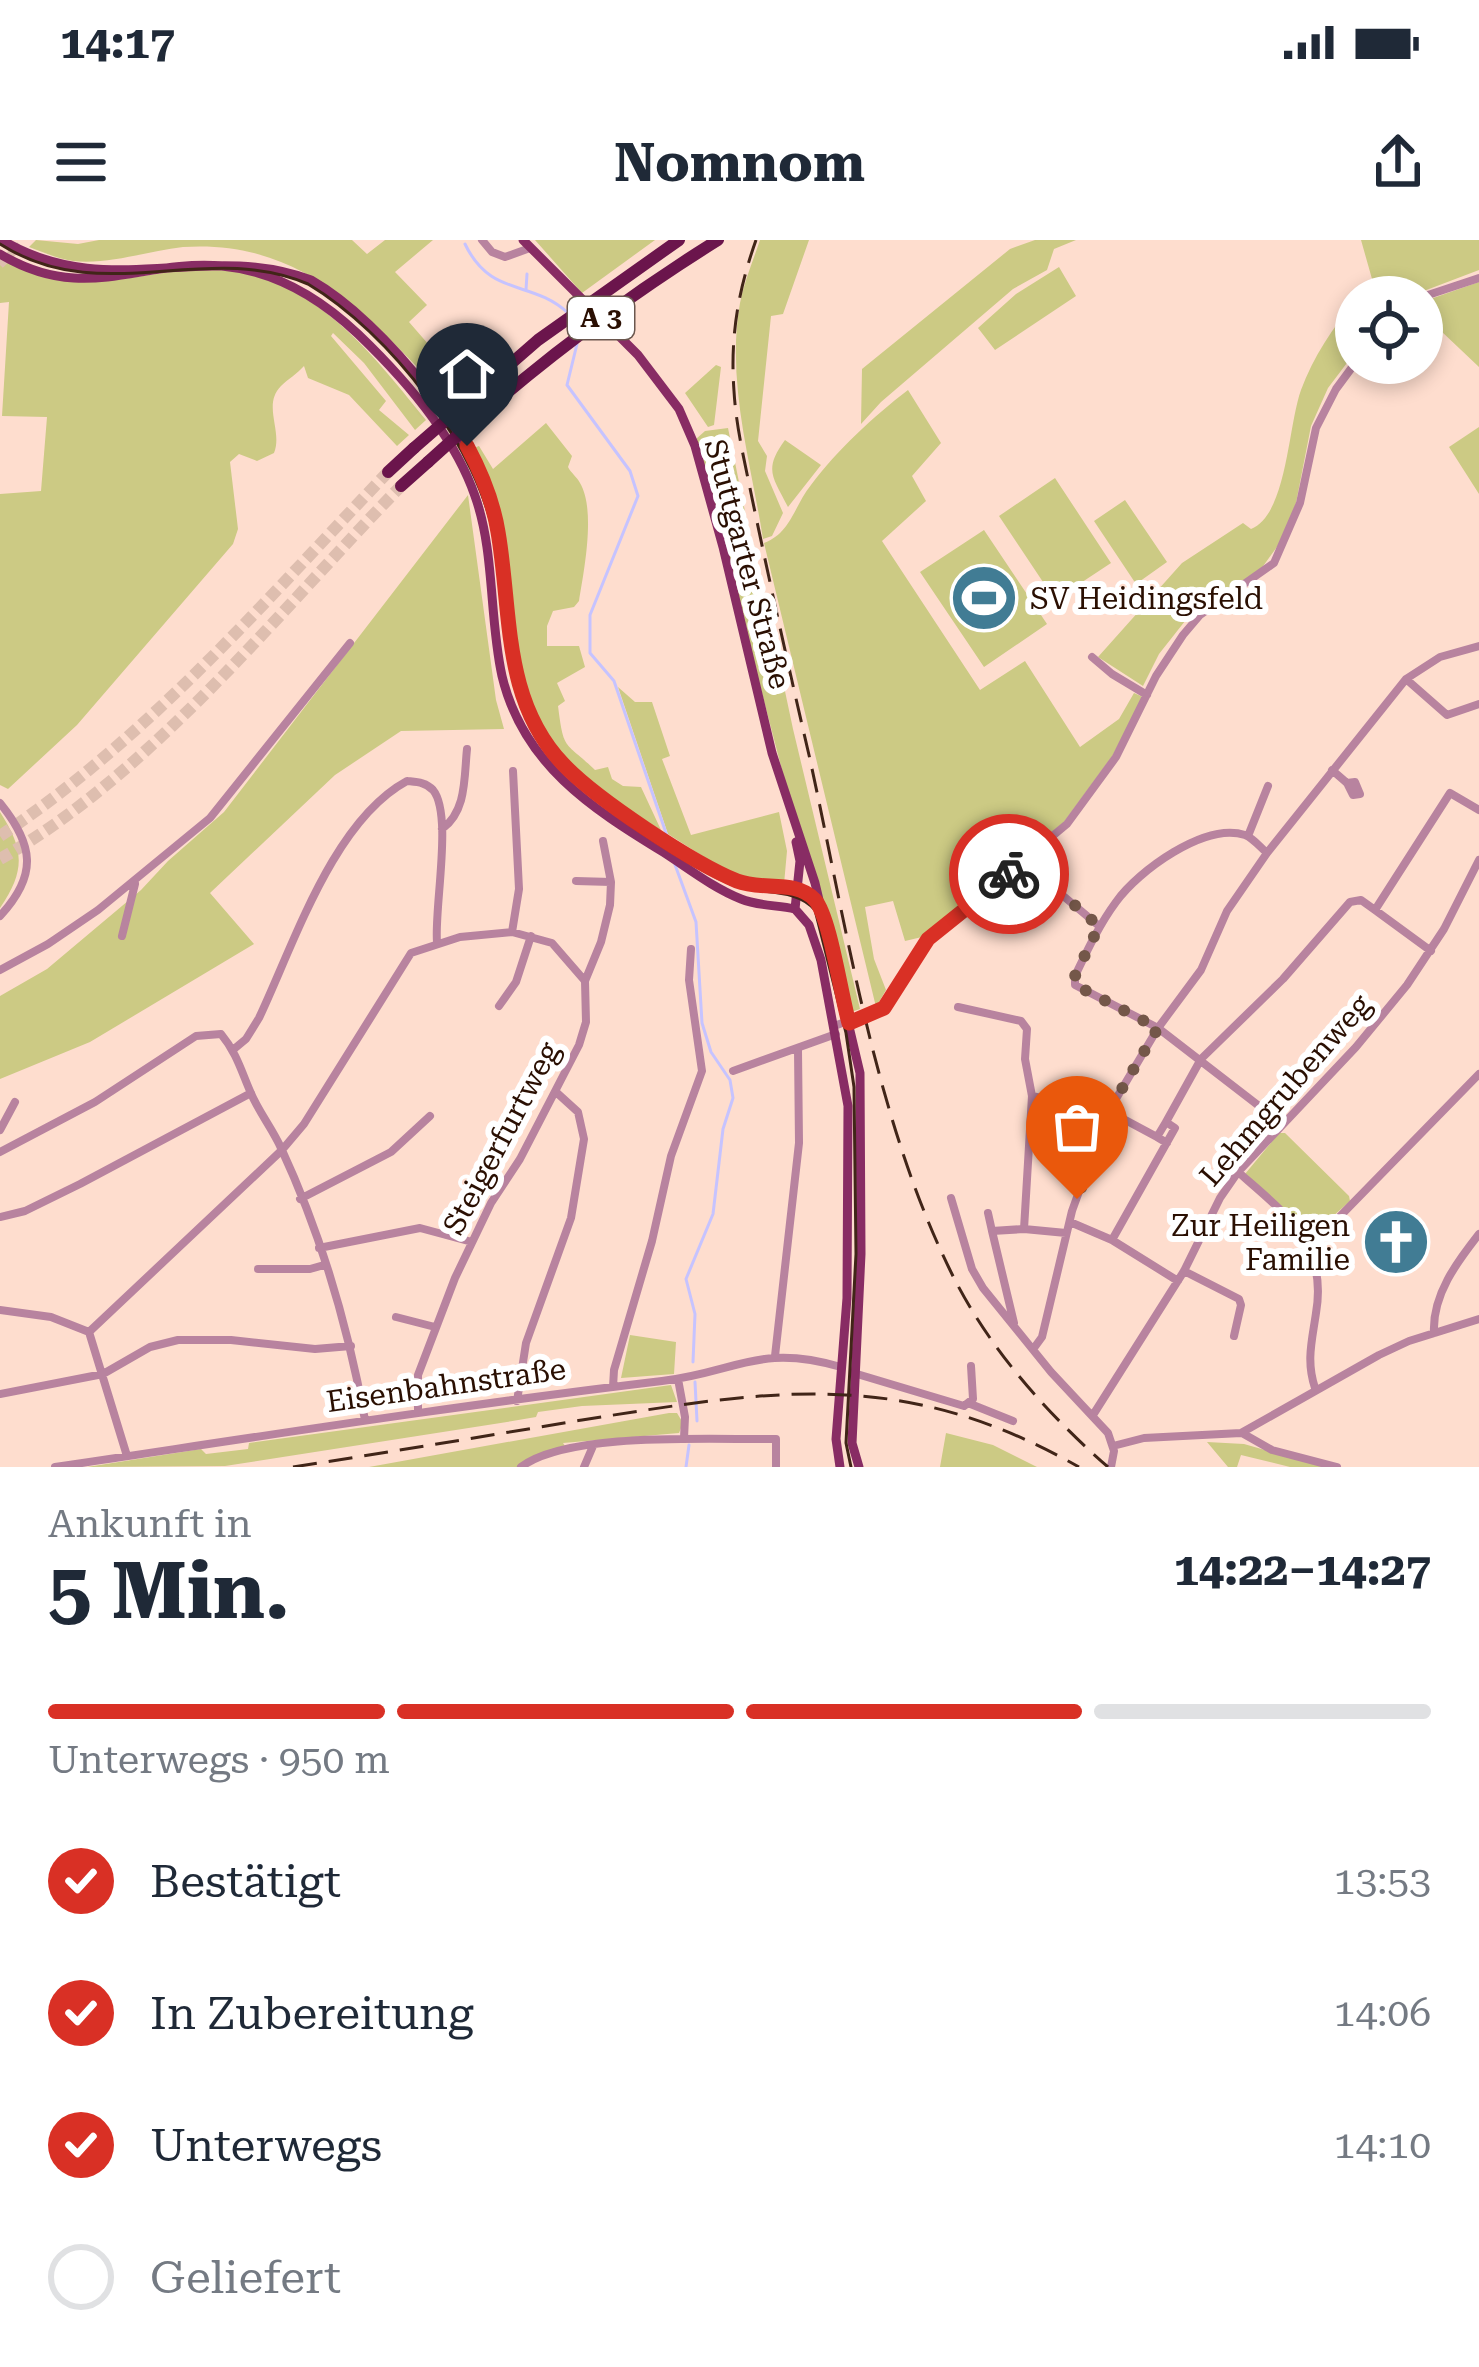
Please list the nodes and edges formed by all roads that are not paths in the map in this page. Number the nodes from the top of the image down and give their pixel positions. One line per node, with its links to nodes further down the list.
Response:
1 (2, 240): 36 (main road)
2 (482, 240): 5 (street)
3 (679, 240): 10 (highway, A 3, bridge)
4 (718, 240): 11 (highway, A 3, bridge)
5 (530, 243): 25 (main road, Stuttgarter Straße)
6 (0, 254): 38 (main road)
7 (1479, 278): 8 (street)
8 (1443, 290)
9 (1340, 384): 16 (street)
10 (388, 472)
11 (401, 486)
12 (350, 643): 35 (street)
13 (1479, 646): 15 (street)
14 (1093, 657): 16 (street)
15 (1406, 679): 17 (street); 19 (street)
16 (1147, 695): 31 (street)
17 (1479, 704)
18 (467, 749): 26 (street)
19 (1332, 770): 21 (street); 29 (street)
20 (513, 771): 42 (street)
21 (1347, 783)
22 (1268, 785): 27 (street)
23 (0, 803): 40 (street)
24 (1479, 810): 39 (street)
25 (791, 815): 32 (main road, Stuttgarter Straße); 36 (main road, Stuttgarter Straße)
26 (442, 829): 45 (street); 55 (street)
27 (1248, 836): 29 (street); 41 (street)
28 (603, 842): 34 (street, Steigerfurtweg)
29 (1267, 853): 53 (street)
30 (1479, 860): 47 (street, Lehmgrubenweg)
31 (1024, 862): 41 (street); 52 (street)
32 (808, 867): 36 (main road, Stuttgarter Straße); 37 (main road, Stuttgarter Straße)
33 (576, 881): 34 (street)
34 (611, 882): 49 (street, Steigerfurtweg)
35 (135, 883): 44 (street); 48 (street)
36 (801, 890): 37 (main road, Stuttgarter Straße); 38 (main road, Stuttgarter Straße)
37 (821, 908): 52 (main road, Stuttgarter Straße)
38 (795, 909): 54 (main road)
39 (1375, 910): 47 (street); 57 (street)
40 (0, 916)
41 (1099, 926): 53 (street)
42 (512, 932): 43 (street); 45 (street)
43 (531, 935): 49 (street); 50 (street)
44 (122, 936)
45 (437, 942): 71 (street)
46 (691, 949): 106 (street)
47 (1431, 951): 67 (street, Lehmgrubenweg)
48 (0, 970)
49 (585, 981): 60 (street, Steigerfurtweg)
50 (499, 1006)
51 (958, 1006): 62 (street)
52 (849, 1023): 54 (street); 104 (main road, Stuttgarter Straße)
53 (1158, 1028): 57 (street); 64 (street)
54 (835, 1030): 56 (street); 102 (main road)
55 (233, 1049): 61 (street); 72 (street)
56 (798, 1051): 58 (street); 100 (street)
57 (1201, 1059): 66 (street); 67 (street)
58 (733, 1071)
59 (1479, 1074): 85 (street)
60 (556, 1092): 84 (street, Steigerfurtweg); 109 (street)
61 (251, 1093): 71 (street); 77 (street)
62 (1032, 1096): 64 (street); 79 (street)
63 (14, 1102): 68 (street)
64 (1107, 1114): 69 (street); 78 (street)
65 (430, 1116): 75 (street)
66 (1166, 1121): 69 (street); 70 (street)
67 (1282, 1123): 73 (street, Lehmgrubenweg)
68 (0, 1130)
69 (1157, 1137): 70 (street)
70 (1167, 1143): 83 (street)
71 (282, 1150): 75 (street); 95 (street)
72 (0, 1152)
73 (1238, 1172): 85 (street); 89 (street, Lehmgrubenweg)
74 (951, 1198): 93 (street)
75 (300, 1199): 86 (street)
76 (988, 1213): 80 (street)
77 (0, 1217)
78 (1070, 1222): 81 (street); 83 (street)
79 (1024, 1229): 80 (street); 81 (street)
80 (992, 1231): 93 (street)
81 (1066, 1234): 99 (street)
82 (1479, 1234): 96 (street)
83 (1112, 1240): 89 (street)
84 (472, 1242): 86 (street); 94 (street, Steigerfurtweg)
85 (1310, 1246): 107 (street)
86 (320, 1248): 87 (street)
87 (324, 1265): 88 (street); 98 (street)
88 (258, 1269)
89 (1181, 1276): 97 (street); 112 (street, Lehmgrubenweg)
90 (0, 1310): 95 (street)
91 (396, 1317): 94 (street)
92 (1479, 1319): 96 (street)
93 (1014, 1324): 99 (street)
94 (435, 1327): 111 (street, Steigerfurtweg)
95 (89, 1332): 103 (street)
96 (1434, 1333): 107 (street)
97 (1234, 1336)
98 (351, 1346): 103 (street); 113 (street)
99 (1034, 1348): 112 (street)
100 (775, 1356): 102 (street, Eisenbahnstraße); 105 (street, Eisenbahnstraße)
101 (971, 1366): 110 (street)
102 (841, 1367): 104 (main road); 125 (main road)
103 (103, 1374): 108 (street); 119 (street)
104 (856, 1374): 110 (street); 120 (main road, Stuttgarter Straße)
105 (678, 1379): 106 (street, Eisenbahnstraße); 116 (street)
106 (613, 1387): 109 (street, Eisenbahnstraße)
107 (1315, 1388): 115 (street)
108 (0, 1394)
109 (517, 1401): 111 (street, Eisenbahnstraße)
110 (968, 1402): 114 (street)
111 (418, 1413): 113 (street, Eisenbahnstraße)
112 (1093, 1415): 118 (street)
113 (364, 1420): 119 (street, Eisenbahnstraße)
114 (1012, 1421)
115 (1241, 1432): 118 (street); 127 (street)
116 (684, 1438): 117 (street); 124 (street)
117 (593, 1446): 122 (street); 123 (street)
118 (1113, 1451): 126 (street)
119 (127, 1456): 121 (street, Eisenbahnstraße)
120 (857, 1464): 125 (street)
121 (55, 1467)
122 (521, 1467)
123 (584, 1467)
124 (776, 1467)
125 (842, 1467)
126 (1111, 1467)
127 (1337, 1467)

